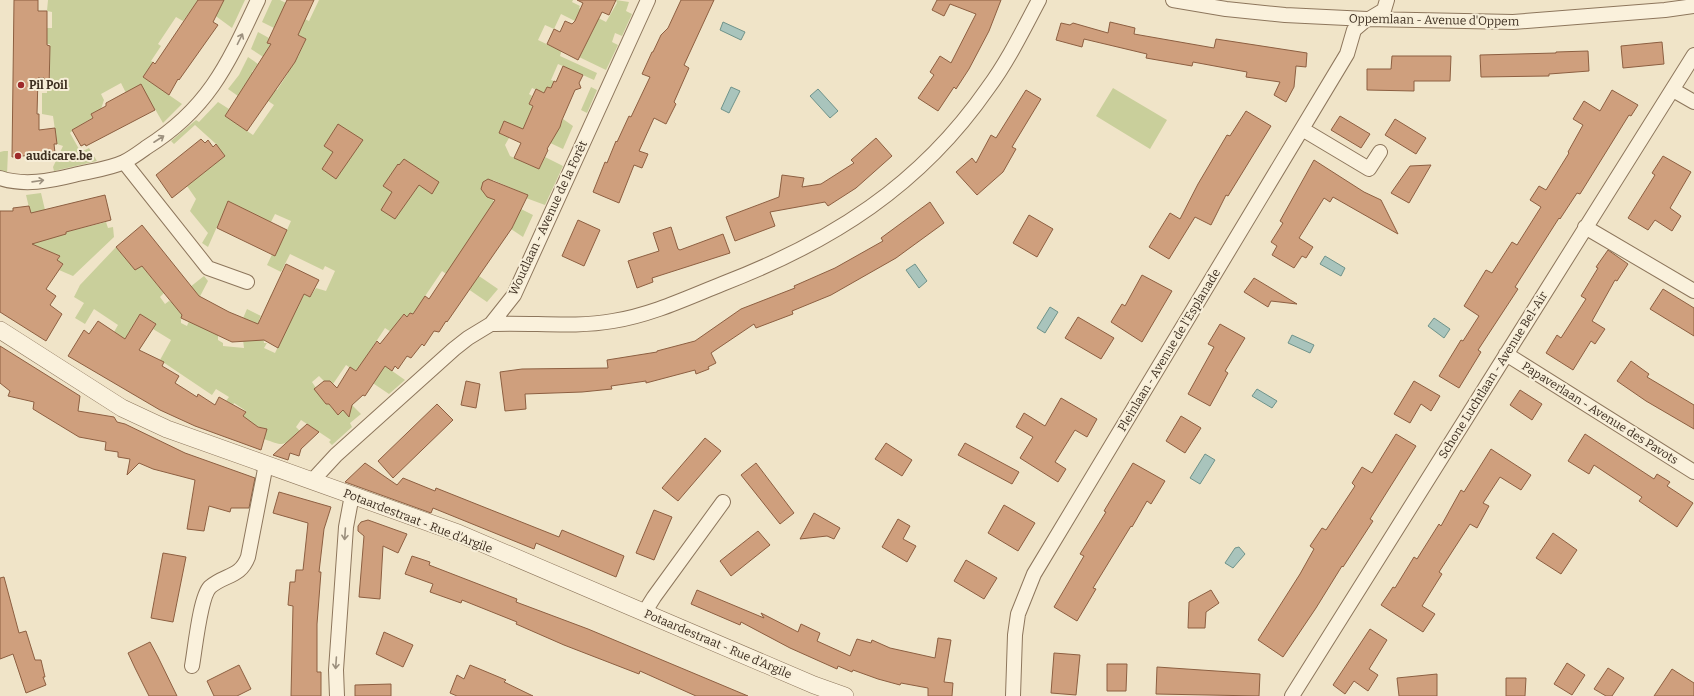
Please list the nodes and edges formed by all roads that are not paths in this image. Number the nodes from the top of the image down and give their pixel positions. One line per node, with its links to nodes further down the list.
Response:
1 (258, 0): 13 (street, one-way to 1)
2 (648, 0): 18 (street, Woudlaan - Avenue de la Forêt)
3 (1039, 0): 18 (street)
4 (1173, 0): 7 (street, Oppemlaan - Avenue d'Oppem)
5 (1387, 0): 7 (street, Pleinlaan - Avenue de l'Esplanade)
6 (1694, 6): 7 (street, Oppemlaan - Avenue d'Oppem)
7 (1368, 19): 11 (street, Pleinlaan - Avenue de l'Esplanade)
8 (1694, 55): 9 (street, Schone Luchtlaan - Avenue Bel-Air)
9 (1673, 90): 10 (street); 15 (street, Schone Luchtlaan - Avenue Bel-Air)
10 (1694, 102)
11 (1302, 129): 12 (street); 31 (street, Pleinlaan - Avenue de l'Esplanade)
12 (1380, 152)
13 (124, 162): 14 (street, one-way to 13); 16 (street)
14 (0, 178)
15 (1585, 227): 17 (street); 20 (street, Schone Luchtlaan - Avenue Bel-Air)
16 (247, 282)
17 (1694, 291)
18 (491, 324): 23 (street, Woudlaan - Avenue de la Forêt)
19 (0, 330): 21 (street, Potaardestraat - Rue d'Argile)
20 (1506, 354): 22 (street, Papaverlaan - Avenue des Pavots); 32 (street, Schone Luchtlaan - Avenue Bel-Air)
21 (266, 464): 23 (street, Potaardestraat - Rue d'Argile); 27 (street)
22 (1694, 472)
23 (312, 481): 24 (street, Potaardestraat - Rue d'Argile)
24 (352, 495): 26 (street, Potaardestraat - Rue d'Argile); 29 (street, one-way to 29)
25 (723, 502): 26 (street)
26 (644, 613): 28 (street, Potaardestraat - Rue d'Argile)
27 (192, 666)
28 (814, 691): 30 (street, Potaardestraat - Rue d'Argile)
29 (338, 696)
30 (845, 696)
31 (1013, 696)
32 (1292, 696)

